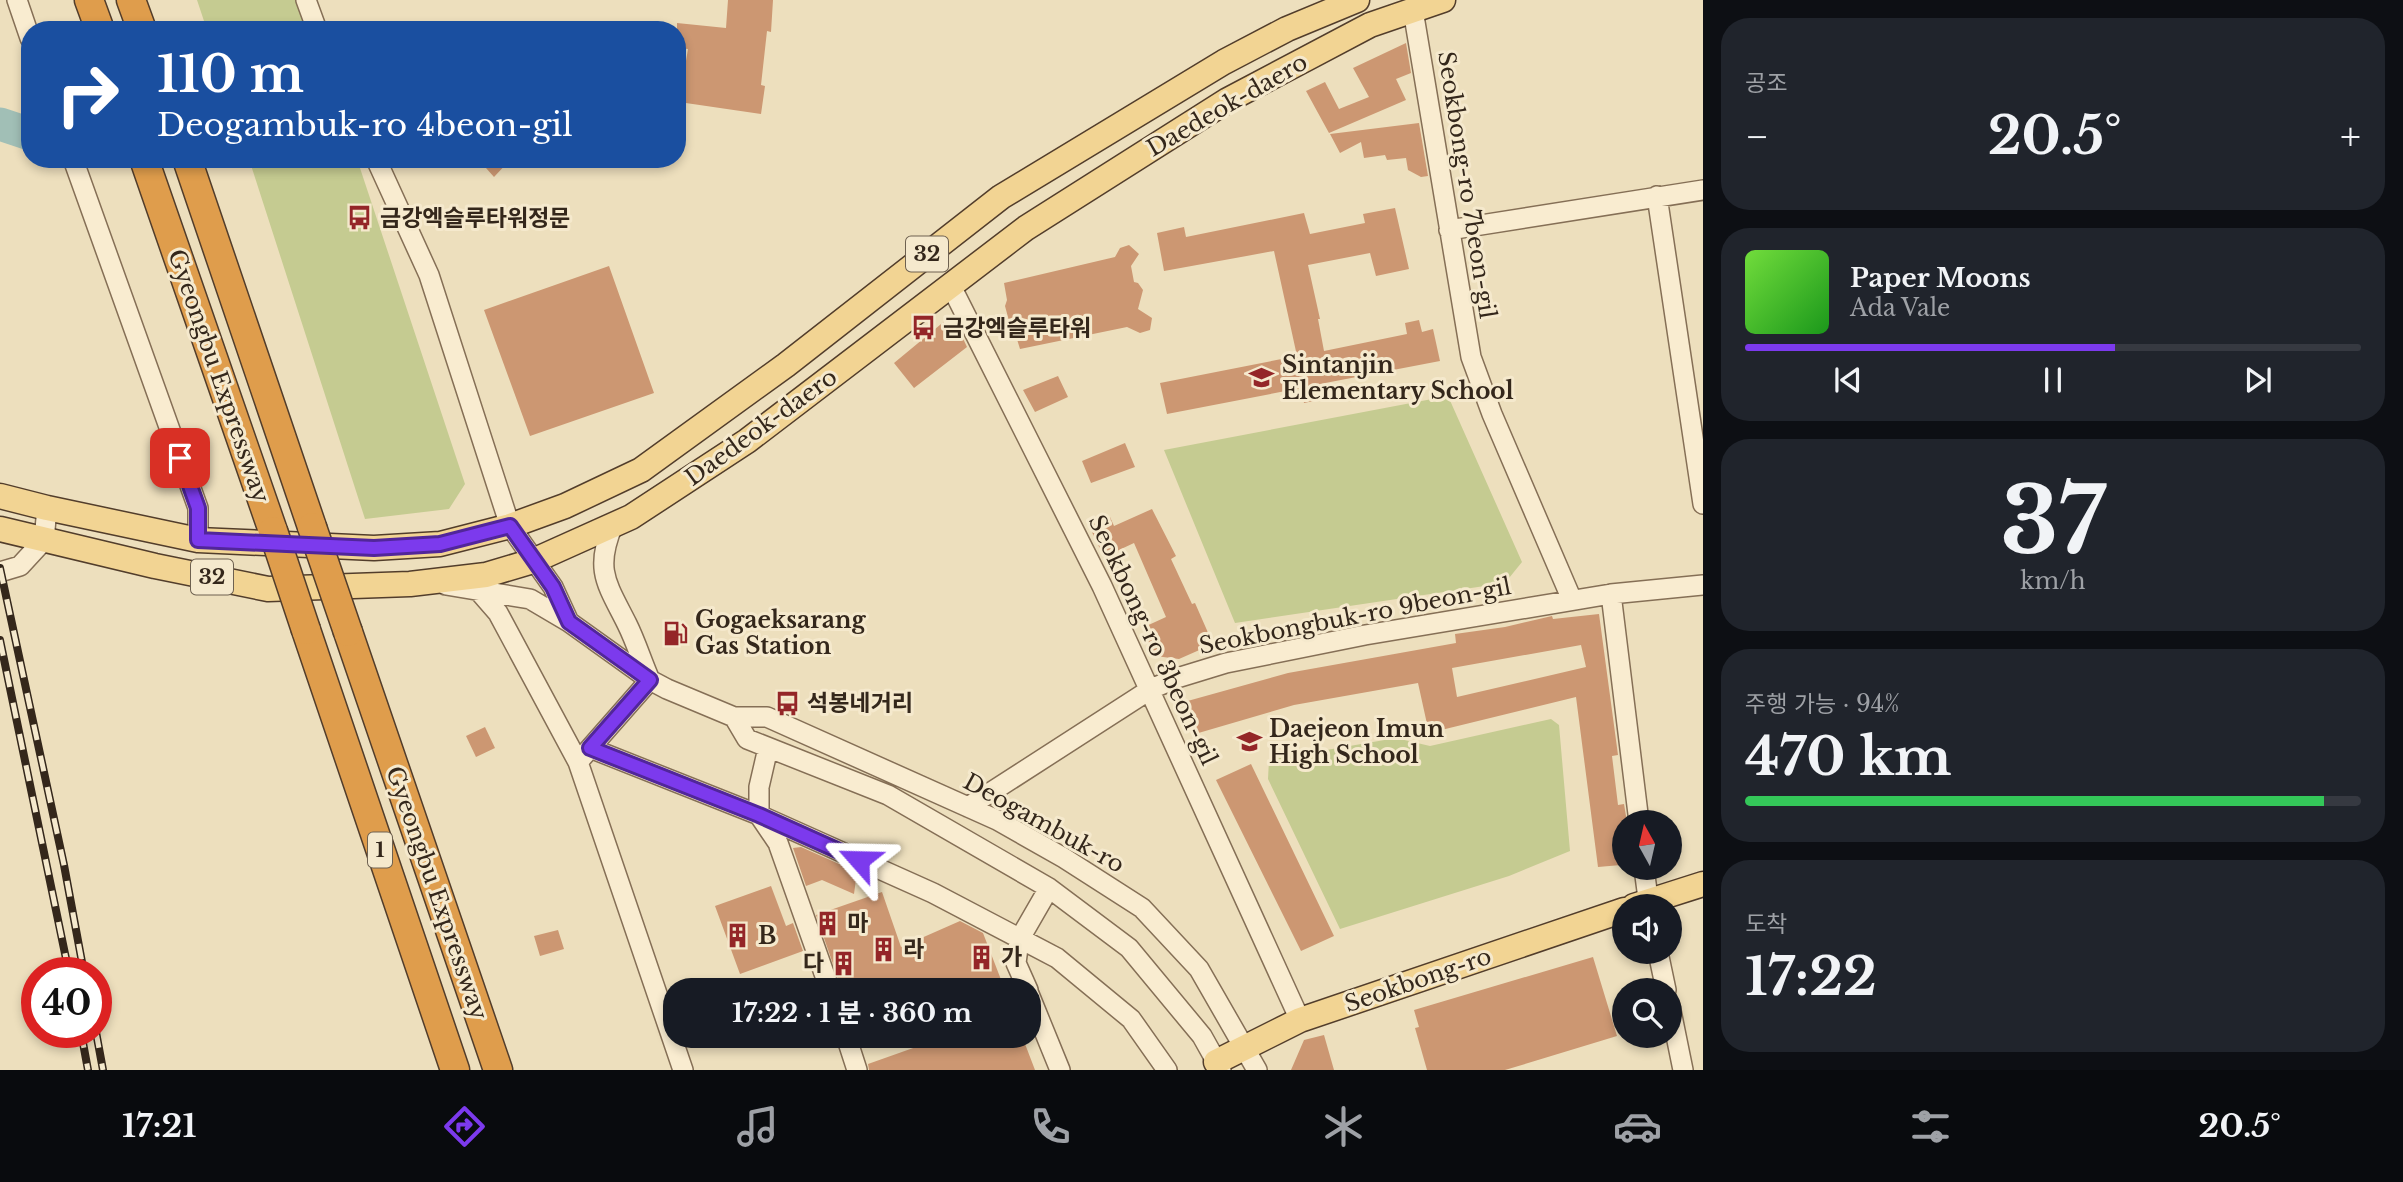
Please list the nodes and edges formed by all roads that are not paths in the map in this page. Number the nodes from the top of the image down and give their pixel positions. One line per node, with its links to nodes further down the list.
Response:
1 (16, 0): 8 (street)
2 (89, 0): 9 (highway)
3 (131, 0): 10 (highway)
4 (306, 0): 11 (street)
5 (1357, 0): 24 (main road, Daedeok-daero / 32)
6 (1443, 0): 7 (main road, Daedeok-daero / 32)
7 (1413, 9): 18 (street, Seokbong-ro 7beon-gil); 19 (main road, Daedeok-daero / 32)
8 (24, 21)
9 (97, 21)
10 (139, 21)
11 (314, 21)
12 (76, 168): 27 (street)
13 (147, 168): 57 (highway, Gyeongbu Expressway / 1, bridge)
14 (189, 168): 58 (highway, Gyeongbu Expressway / 1, bridge)
15 (380, 168): 24 (street, Deogambuk-ro)
16 (1703, 190): 17 (street)
17 (1657, 197): 18 (street); 21 (street)
18 (1449, 230): 34 (street, Seokbong-ro 7beon-gil)
19 (951, 286): 23 (main road, Daedeok-daero / 32); 37 (street, Seokbong-ro 3beon-gil)
20 (0, 496): 22 (main road, Daedeok-daero / 32)
21 (1703, 504)
22 (47, 508): 26 (street); 27 (main road, Daedeok-daero / 32)
23 (613, 525): 28 (main road, Daedeok-daero / 32); 36 (street)
24 (510, 526): 27 (main road, Daedeok-daero / 32); 28 (street, Deogambuk-ro)
25 (0, 529): 26 (main road, Daedeok-daero / 32)
26 (44, 540): 29 (street); 30 (main road, Daedeok-daero / 32)
27 (198, 540)
28 (533, 561): 30 (main road, Daedeok-daero / 32); 35 (street, Deogambuk-ro)
29 (0, 572)
30 (428, 582): 32 (street)
31 (1703, 584): 33 (street, Seokbongbuk-ro 9beon-gil)
32 (478, 590): 35 (street); 40 (street)
33 (1611, 594): 34 (street, Seokbongbuk-ro 9beon-gil); 42 (street)
34 (1572, 600): 37 (street, Seokbongbuk-ro 9beon-gil)
35 (569, 622): 36 (street, Deogambuk-ro)
36 (650, 680): 38 (street, Deogambuk-ro); 40 (street)
37 (1151, 690): 41 (street, Seokbongbuk-ro 9beon-gil); 51 (street, Seokbong-ro 3beon-gil)
38 (734, 717): 39 (street, Deogambuk-ro); 41 (street, Deogambuk-ro)
39 (768, 748): 43 (street); 45 (street, Deogambuk-ro)
40 (584, 755): 43 (street); 59 (street)
41 (968, 807): 53 (street, Deogambuk-ro)
42 (1638, 810)
43 (759, 815): 48 (street); 49 (street)
44 (1703, 884): 46 (main road)
45 (1049, 888): 48 (street); 56 (street, Deogambuk-ro)
46 (1675, 894)
47 (1612, 914): 51 (main road, Seokbong-ro)
48 (1019, 940): 50 (street); 62 (street)
49 (826, 978)
50 (1022, 978)
51 (1300, 1020): 53 (main road, Seokbong-ro)
52 (1041, 1024): 61 (street)
53 (1245, 1047): 56 (main road, Seokbong-ro); 63 (street, Deogambuk-ro)
54 (850, 1048): 60 (street)
55 (1679, 1048): 64 (street)
56 (1219, 1066)
57 (455, 1070)
58 (498, 1070)
59 (683, 1070)
60 (858, 1070)
61 (1060, 1070)
62 (1167, 1070)
63 (1257, 1070)
64 (1683, 1070)

